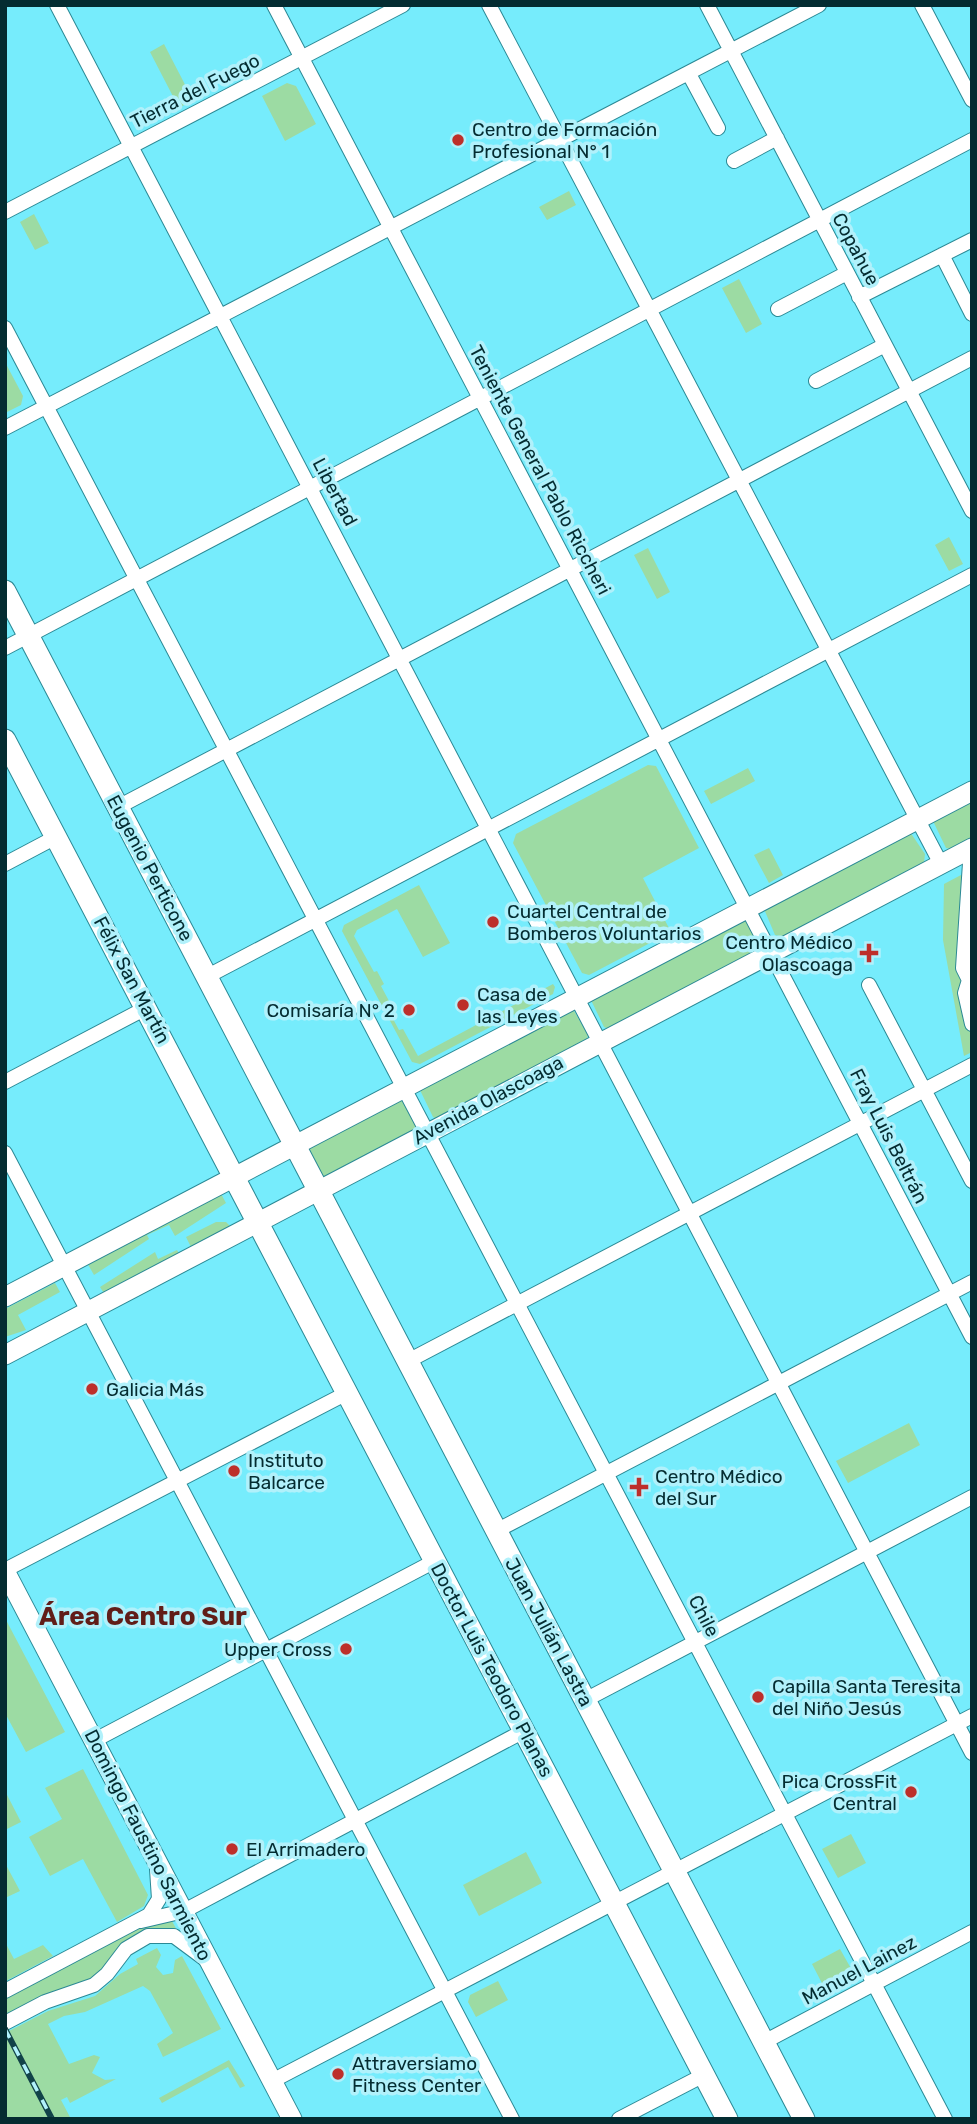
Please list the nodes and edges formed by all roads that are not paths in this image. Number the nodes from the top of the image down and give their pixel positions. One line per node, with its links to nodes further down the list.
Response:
1 (57, 5): 16 (street, Libertad)
2 (274, 5): 9 (street, Teniente General Pablo Riccheri)
3 (403, 5): 9 (street, Tierra del Fuego)
4 (489, 5): 14 (street)
5 (707, 5): 8 (street, Copahue)
6 (819, 5): 8 (street)
7 (922, 5): 11 (street)
8 (731, 52): 10 (street); 13 (street, Copahue)
9 (301, 58): 16 (street, Tierra del Fuego); 20 (street, Teniente General Pablo Riccheri)
10 (689, 74): 12 (street); 14 (street)
11 (972, 100)
12 (718, 128)
13 (777, 138): 17 (street); 19 (street, Copahue)
14 (561, 141): 20 (street); 26 (street)
15 (972, 141): 19 (street)
16 (131, 146): 18 (street, Tierra del Fuego); 28 (street, Libertad)
17 (734, 160)
18 (5, 212)
19 (819, 220): 23 (street, Copahue); 26 (street)
20 (391, 229): 28 (street); 34 (street, Teniente General Pablo Riccheri)
21 (972, 240): 22 (street)
22 (942, 255): 24 (street); 27 (street)
23 (847, 273): 24 (street, Copahue); 25 (street)
24 (859, 297): 30 (street, Copahue)
25 (778, 309)
26 (649, 310): 34 (street); 37 (street)
27 (972, 314)
28 (221, 317): 35 (street); 38 (street, Libertad)
29 (5, 328): 35 (street, Chile)
30 (885, 345): 32 (street); 33 (street, Copahue)
31 (972, 358): 33 (street)
32 (816, 381)
33 (909, 391): 37 (street); 39 (street, Copahue)
34 (480, 398): 38 (street); 40 (street, Teniente General Pablo Riccheri)
35 (47, 407): 36 (street); 42 (street, Chile)
36 (5, 428)
37 (739, 480): 40 (street); 46 (street)
38 (311, 488): 42 (street); 47 (street, Libertad)
39 (972, 511)
40 (570, 569): 47 (street); 48 (street, Teniente General Pablo Riccheri)
41 (972, 575): 46 (street)
42 (138, 579): 44 (street); 50 (street, Chile)
43 (5, 591): 44 (highway, Eugenio Perticone)
44 (29, 636): 45 (street); 52 (highway, Eugenio Perticone)
45 (5, 648)
46 (829, 650): 48 (street); 53 (street)
47 (400, 658): 50 (street); 54 (street, Libertad)
48 (660, 739): 54 (street); 59 (street, Teniente General Pablo Riccheri)
49 (5, 740): 55 (highway, Félix San Martín)
50 (228, 749): 52 (street); 60 (street, Chile)
51 (972, 791): 53 (main road)
52 (118, 807): 62 (highway, Eugenio Perticone)
53 (918, 819): 57 (street); 59 (main road)
54 (490, 828): 60 (street); 65 (street, Libertad)
55 (56, 837): 58 (street); 66 (highway, Félix San Martín)
56 (971, 848): 57 (main road, Avenida Olascoaga); 63 (street)
57 (941, 863): 61 (main road, Avenida Olascoaga)
58 (5, 864)
59 (748, 907): 61 (street, Teniente General Pablo Riccheri); 65 (main road)
60 (317, 919): 62 (street); 71 (street, Chile)
61 (772, 952): 68 (main road, Avenida Olascoaga); 73 (street, Fray Luis Beltrán)
62 (206, 977): 75 (highway, Eugenio Perticone)
63 (971, 980): 67 (street)
64 (869, 985): 72 (street)
65 (578, 996): 68 (street, Libertad); 71 (main road)
66 (146, 1008): 70 (street); 77 (highway, Félix San Martín)
67 (972, 1024)
68 (601, 1041): 74 (main road, Avenida Olascoaga); 80 (street, Libertad)
69 (972, 1065): 72 (street)
70 (5, 1082)
71 (406, 1087): 74 (street, Chile); 75 (main road)
72 (924, 1090): 73 (street); 78 (street)
73 (861, 1123): 80 (street); 84 (street, Fray Luis Beltrán)
74 (429, 1131): 79 (main road, Avenida Olascoaga); 86 (street, Chile)
75 (294, 1146): 77 (main road); 79 (highway, Juan Julián Lastra)
76 (5, 1153): 82 (street)
77 (234, 1175): 81 (highway, Félix San Martín); 82 (main road)
78 (972, 1181)
79 (318, 1189): 81 (main road, Avenida Olascoaga); 90 (highway, Juan Julián Lastra)
80 (691, 1213): 86 (street); 91 (street, Libertad)
81 (258, 1221): 87 (main road, Avenida Olascoaga); 92 (highway, Doctor Luis Teodoro Planas)
82 (64, 1265): 85 (main road); 87 (street)
83 (972, 1282): 84 (street)
84 (949, 1294): 88 (street, Fray Luis Beltrán); 91 (street)
85 (5, 1297)
86 (519, 1303): 90 (street); 93 (street, Chile)
87 (88, 1311): 89 (main road, Avenida Olascoaga); 94 (street)
88 (972, 1337)
89 (5, 1355)
90 (408, 1361): 96 (highway, Juan Julián Lastra)
91 (779, 1383): 93 (street); 97 (street, Libertad)
92 (347, 1392): 94 (street); 98 (highway, Doctor Luis Teodoro Planas)
93 (608, 1472): 96 (street); 100 (street, Chile)
94 (177, 1481): 99 (street); 101 (street)
95 (972, 1497): 97 (street)
96 (496, 1531): 102 (highway, Juan Julián Lastra)
97 (867, 1552): 100 (street); 104 (street, Libertad)
98 (435, 1561): 101 (street); 105 (highway, Doctor Luis Teodoro Planas)
99 (5, 1570): 106 (main road, Domingo Faustino Sarmiento)
100 (696, 1642): 102 (street); 108 (street, Chile)
101 (266, 1650): 106 (street); 109 (street)
102 (584, 1700): 111 (highway, Juan Julián Lastra)
103 (972, 1716): 104 (street)
104 (956, 1724): 107 (street, Libertad); 108 (street)
105 (524, 1731): 109 (street); 112 (highway, Doctor Luis Teodoro Planas)
106 (94, 1740): 110 (main road, Domingo Faustino Sarmiento)
107 (972, 1753)
108 (785, 1812): 111 (street); 117 (street, Chile)
109 (355, 1820): 113 (street); 119 (street)
110 (155, 1855): 113 (main road, Domingo Faustino Sarmiento); 114 (street)
111 (674, 1870): 112 (street); 121 (highway, Juan Julián Lastra)
112 (613, 1902): 119 (street); 122 (highway, Doctor Luis Teodoro Planas)
113 (184, 1910): 114 (street); 116 (main road, Domingo Faustino Sarmiento)
114 (141, 1921): 118 (street)
115 (972, 1932): 117 (street, Manuel Lainez)
116 (208, 1961): 120 (street); 123 (main road, Domingo Faustino Sarmiento)
117 (874, 1983): 121 (street, Manuel Lainez); 129 (street, Chile)
118 (5, 1991)
119 (444, 1991): 123 (street); 125 (street)
120 (5, 2023)
121 (764, 2042): 128 (highway, Juan Julián Lastra)
122 (704, 2075): 126 (street); 127 (highway, Doctor Luis Teodoro Planas)
123 (272, 2081): 124 (main road, Domingo Faustino Sarmiento)
124 (292, 2119)
125 (512, 2119)
126 (619, 2119)
127 (727, 2119)
128 (804, 2119)
129 (945, 2119)

